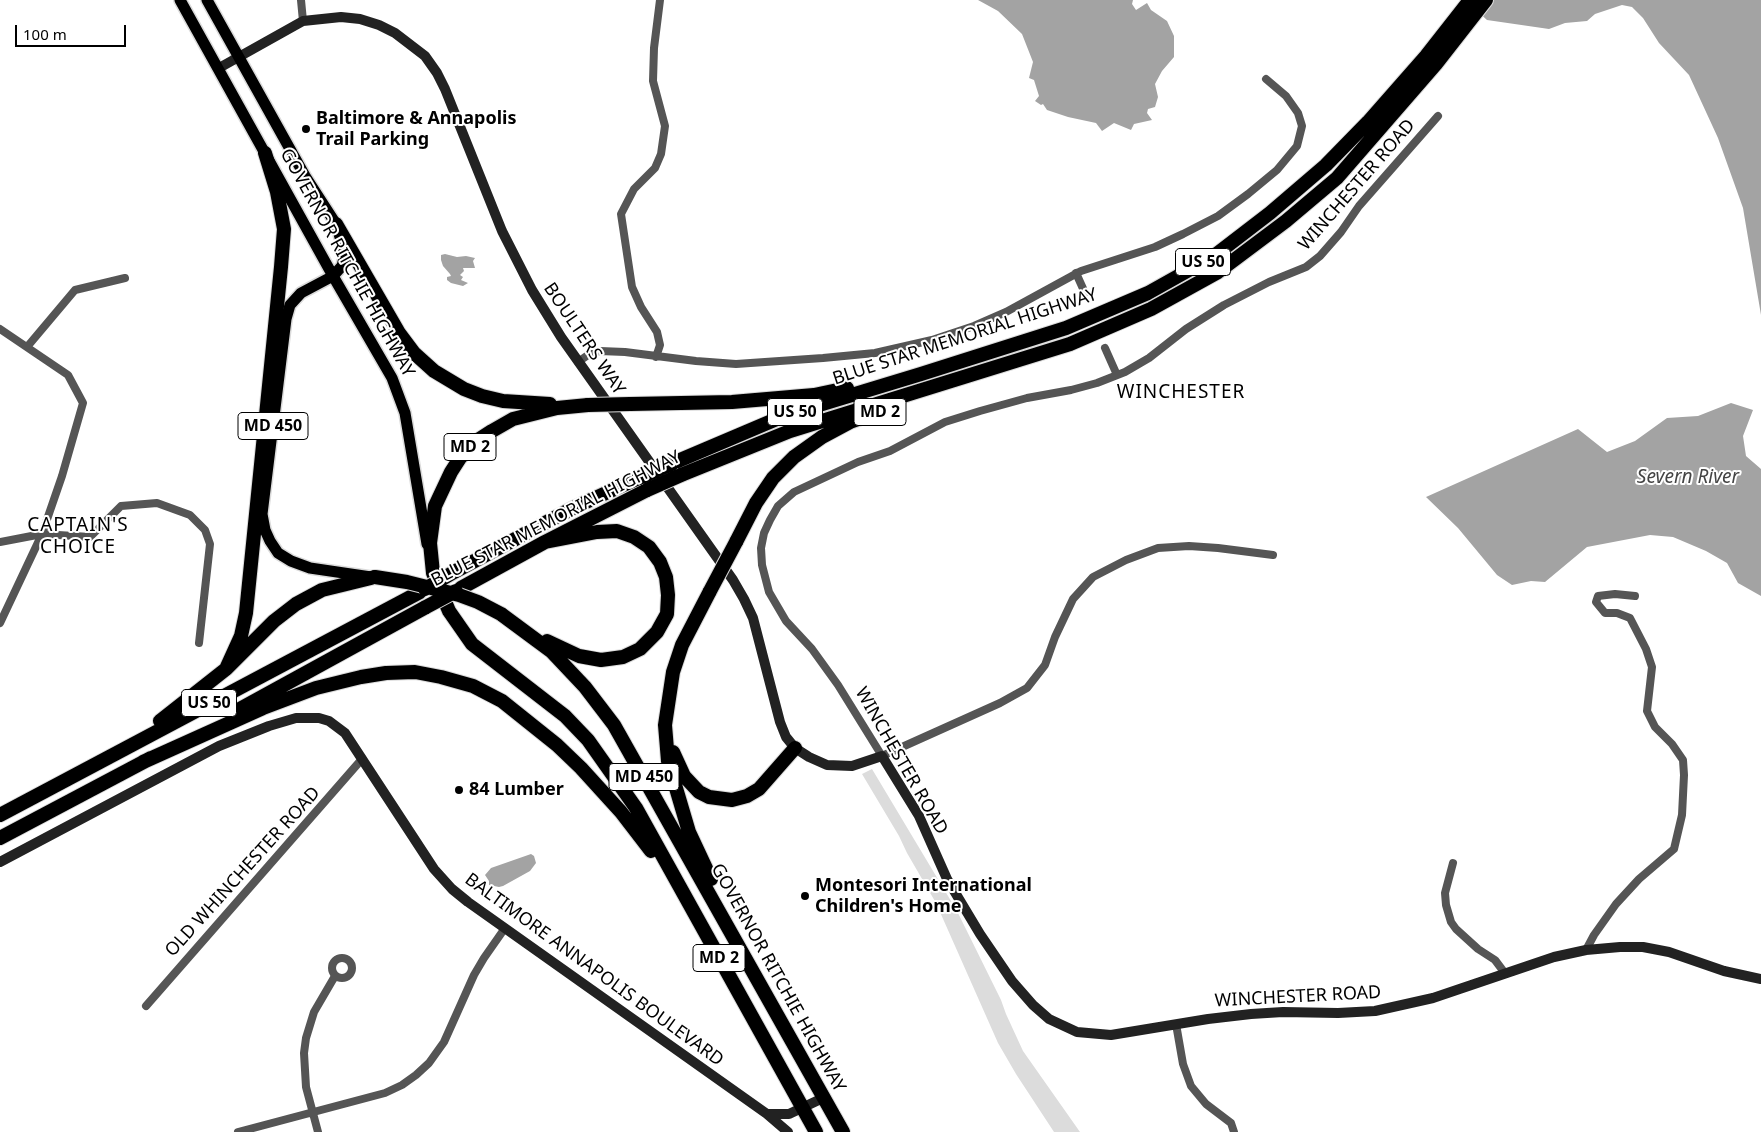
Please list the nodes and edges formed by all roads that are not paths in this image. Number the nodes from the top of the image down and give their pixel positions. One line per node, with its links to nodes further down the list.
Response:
1 (180, 0): 10 (main road, GOVERNOR RITCHIE HIGHWAY)
2 (207, 0): 8 (main road, GOVERNOR RITCHIE HIGHWAY)
3 (301, 0): 7 (street)
4 (660, 0): 23 (street)
5 (1470, 0): 9 (highway, BLUE STAR MEMORIAL HIGHWAY / US 50)
6 (1486, 0): 9 (highway, BLUE STAR MEMORIAL HIGHWAY / US 50)
7 (303, 20): 8 (street, BOULTERS WAY); 24 (street, BOULTERS WAY)
8 (239, 57): 10 (street, BOULTERS WAY); 14 (main road, GOVERNOR RITCHIE HIGHWAY)
9 (1431, 60): 20 (highway, BLUE STAR MEMORIAL HIGHWAY / US 50); 25 (highway, BLUE STAR MEMORIAL HIGHWAY / US 50)
10 (219, 68): 13 (main road, GOVERNOR RITCHIE HIGHWAY)
11 (1266, 79): 15 (street)
12 (1438, 116): 26 (street, WINCHESTER ROAD)
13 (265, 153): 16 (main road, GOVERNOR RITCHIE HIGHWAY); 38 (highway)
14 (336, 224): 16 (main road, GOVERNOR RITCHIE HIGHWAY); 27 (highway)
15 (1076, 273): 18 (street); 23 (street)
16 (333, 276): 32 (main road, GOVERNOR RITCHIE HIGHWAY); 33 (main road, MD 450)
17 (125, 278): 21 (street)
18 (1085, 293)
19 (0, 329): 21 (street)
20 (1070, 344): 30 (highway, BLUE STAR MEMORIAL HIGHWAY / US 50, bridge); 39 (highway, MD 2, bridge)
21 (27, 347): 28 (street)
22 (1106, 348): 26 (street)
23 (656, 357): 24 (street)
24 (578, 362): 41 (street, BOULTERS WAY)
25 (921, 374): 27 (highway, MD 2, bridge); 40 (highway, BLUE STAR MEMORIAL HIGHWAY / US 50, bridge)
26 (1117, 375): 42 (street, WINCHESTER ROAD)
27 (588, 405): 32 (highway, MD 2)
28 (42, 534): 29 (street); 36 (street); 37 (street)
29 (0, 542)
30 (545, 542): 35 (highway); 44 (highway, BLUE STAR MEMORIAL HIGHWAY / US 50, bridge)
31 (1273, 556): 42 (street)
32 (431, 565): 50 (highway, GOVERNOR RITCHIE HIGHWAY / MD 2)
33 (375, 577): 35 (highway, GOVERNOR RITCHIE HIGHWAY / MD 450, bridge); 38 (highway, GOVERNOR RITCHIE HIGHWAY)
34 (1635, 596): 51 (street)
35 (501, 614): 52 (highway, GOVERNOR RITCHIE HIGHWAY / MD 450)
36 (0, 623)
37 (199, 643)
38 (226, 669): 40 (highway, GOVERNOR RITCHIE HIGHWAY)
39 (667, 706): 41 (highway); 52 (highway)
40 (122, 748): 45 (highway, BLUE STAR MEMORIAL HIGHWAY / US 50)
41 (795, 748): 42 (street, BOULTERS WAY)
42 (882, 756): 57 (street, WINCHESTER ROAD)
43 (362, 758): 47 (street, BALTIMORE ANNAPOLIS BOULEVARD); 49 (street, BALTIMORE ANNAPOLIS BOULEVARD); 56 (street, OLD WHINCHESTER ROAD)
44 (143, 762): 46 (highway, BLUE STAR MEMORIAL HIGHWAY / US 50); 50 (highway)
45 (0, 815)
46 (0, 838)
47 (0, 862)
48 (1453, 863): 53 (street)
49 (505, 928): 60 (street); 61 (street, BALTIMORE ANNAPOLIS BOULEVARD)
50 (706, 935): 59 (highway, GOVERNOR RITCHIE HIGHWAY / MD 2)
51 (1586, 950): 53 (street, WINCHESTER ROAD); 55 (street, WINCHESTER ROAD)
52 (752, 968): 58 (highway, GOVERNOR RITCHIE HIGHWAY / MD 2)
53 (1504, 972): 57 (street, WINCHESTER ROAD)
54 (335, 976): 60 (street)
55 (1761, 979)
56 (146, 1006)
57 (1176, 1024): 67 (street)
58 (824, 1098): 59 (street); 66 (highway, GOVERNOR RITCHIE HIGHWAY / MD 2)
59 (803, 1108): 61 (street); 65 (highway, GOVERNOR RITCHIE HIGHWAY / MD 2)
60 (314, 1112): 62 (street); 63 (street)
61 (767, 1114): 64 (street, BALTIMORE ANNAPOLIS BOULEVARD)
62 (238, 1132)
63 (318, 1132)
64 (788, 1132)
65 (816, 1132)
66 (843, 1132)
67 (1234, 1132)

